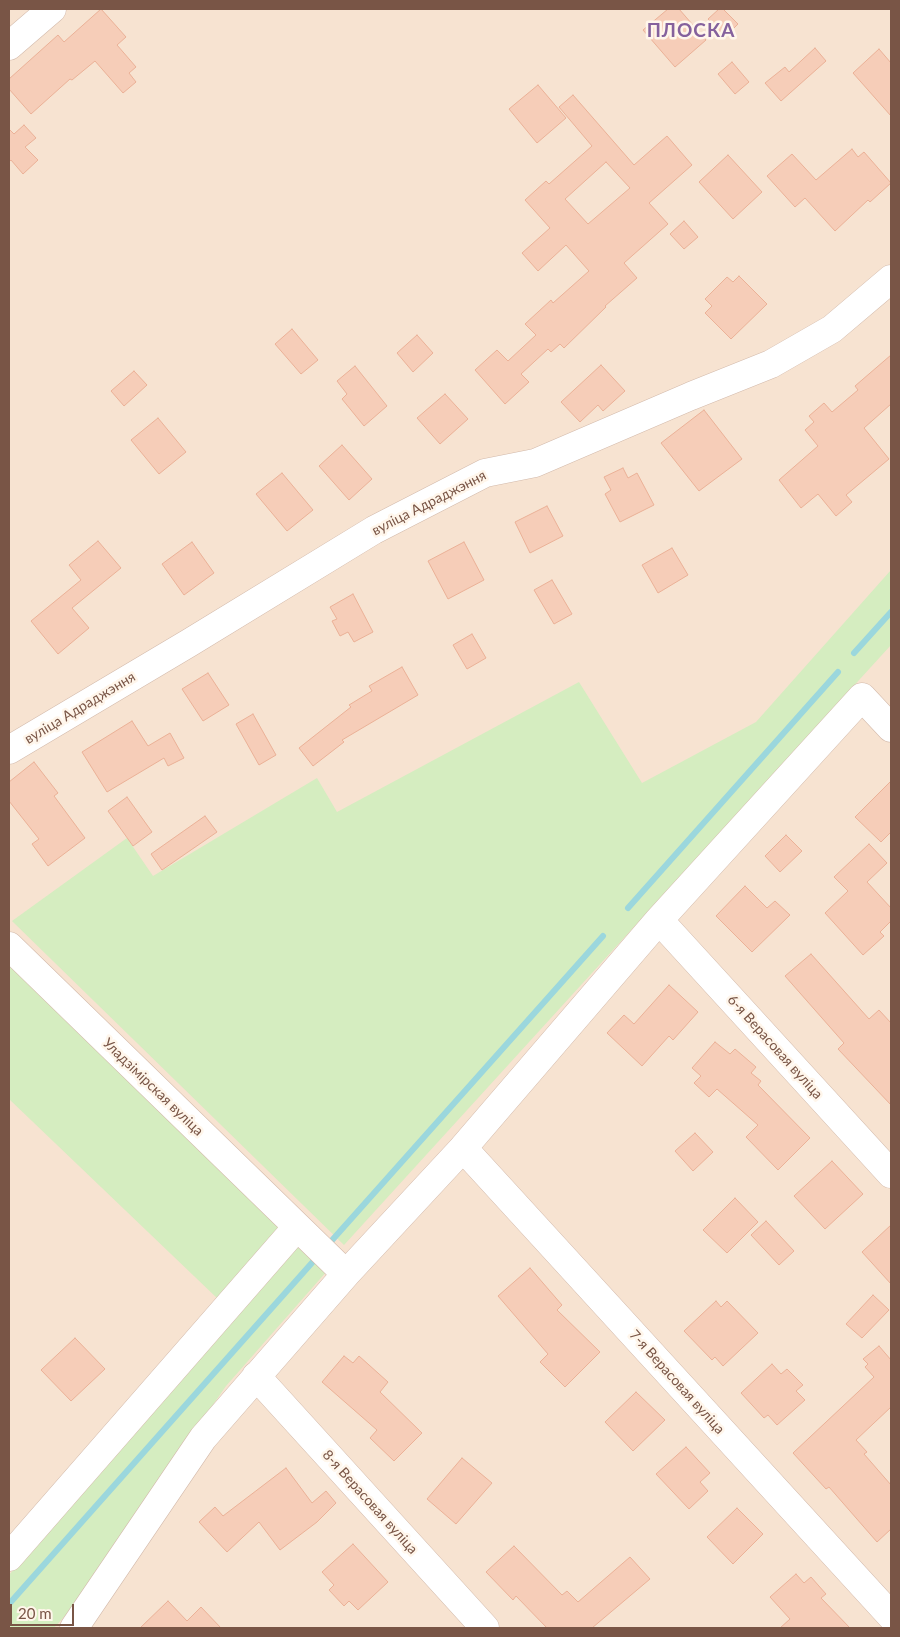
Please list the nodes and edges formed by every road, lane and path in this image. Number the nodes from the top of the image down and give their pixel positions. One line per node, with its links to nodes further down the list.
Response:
1 (52, 9): 2 (street)
2 (9, 46)
3 (891, 279): 5 (street, вуліца Адраджэння)
4 (891, 728): 6 (street)
5 (9, 750)
6 (659, 920): 8 (street); 9 (street, 6-я Верасовая вуліца)
7 (9, 946): 10 (street, Уладзімірская вуліца)
8 (463, 1148): 11 (street); 14 (street, 7-я Верасовая вуліца)
9 (891, 1174)
10 (302, 1232): 11 (street, Уладзімірская вуліца); 13 (street)
11 (340, 1268): 12 (street)
12 (256, 1376): 15 (street); 16 (street, 8-я Верасовая вуліца)
13 (9, 1557)
14 (891, 1616)
15 (81, 1625)
16 (485, 1628)

